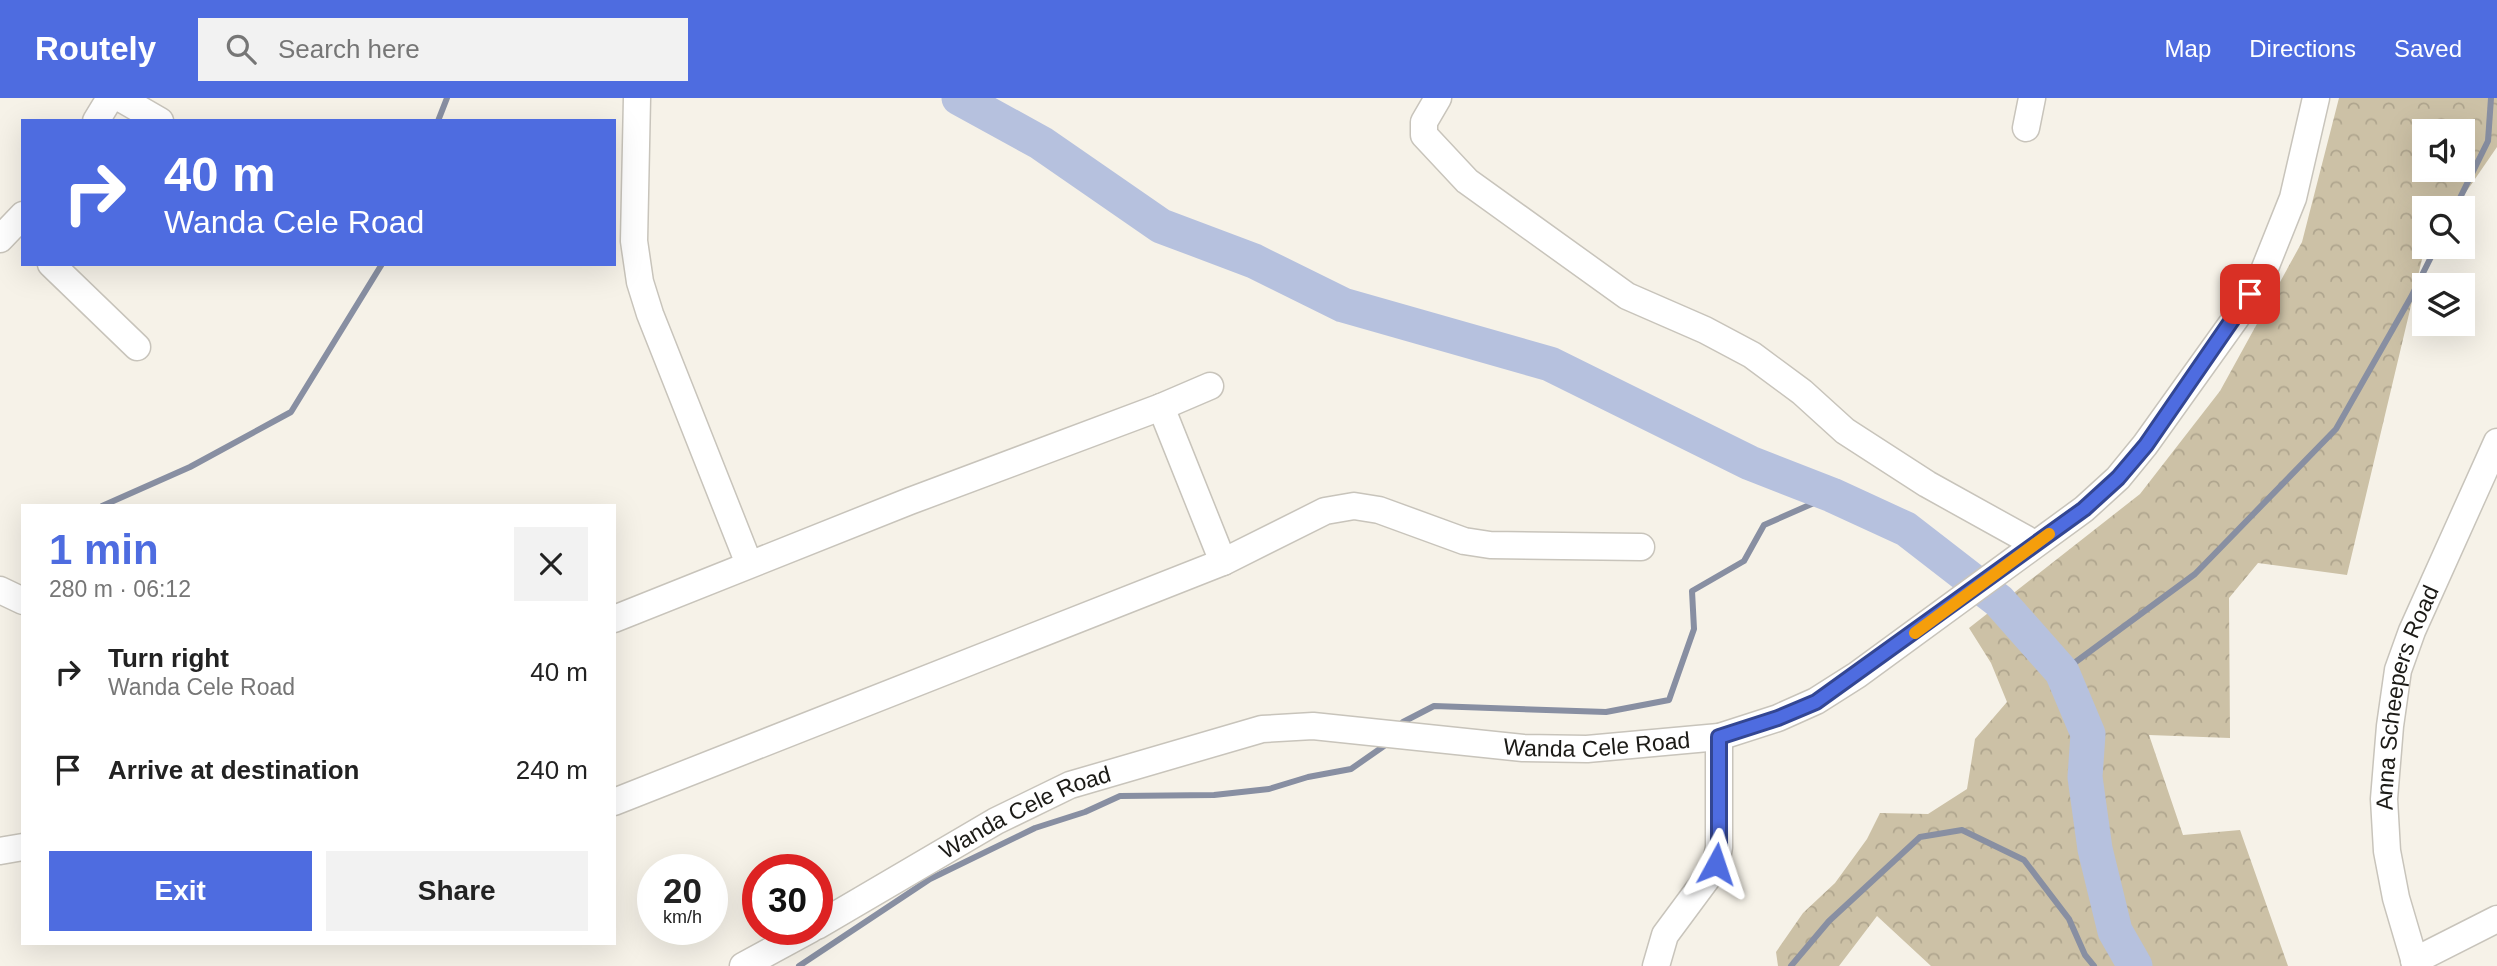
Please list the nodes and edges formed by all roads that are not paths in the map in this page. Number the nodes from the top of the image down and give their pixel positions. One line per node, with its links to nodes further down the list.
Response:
1 (110, 98): 7 (street)
2 (120, 98): 8 (street)
3 (637, 98): 19 (street)
4 (1438, 98): 16 (street)
5 (2032, 98): 9 (street)
6 (2316, 98): 16 (street, Wanda Cele Road)
7 (97, 119)
8 (157, 119)
9 (2026, 128)
10 (53, 266): 11 (street)
11 (136, 347)
12 (1210, 386): 13 (street)
13 (1161, 407): 18 (street); 19 (street)
14 (2497, 442): 15 (street, Anna Scheepers Road)
15 (2486, 498): 30 (street, Anna Scheepers Road)
16 (2035, 544): 23 (street, Wanda Cele Road)
17 (1641, 547): 18 (street)
18 (1223, 562): 24 (street)
19 (749, 564): 22 (street)
20 (0, 590): 21 (street)
21 (21, 600)
22 (616, 618)
23 (1719, 737): 27 (street, Wanda Cele Road); 32 (street)
24 (616, 801)
25 (21, 847): 26 (street)
26 (0, 851)
27 (833, 917)
28 (2497, 919): 30 (street)
29 (782, 945): 31 (street)
30 (2415, 963)
31 (743, 966)
32 (1656, 966)

